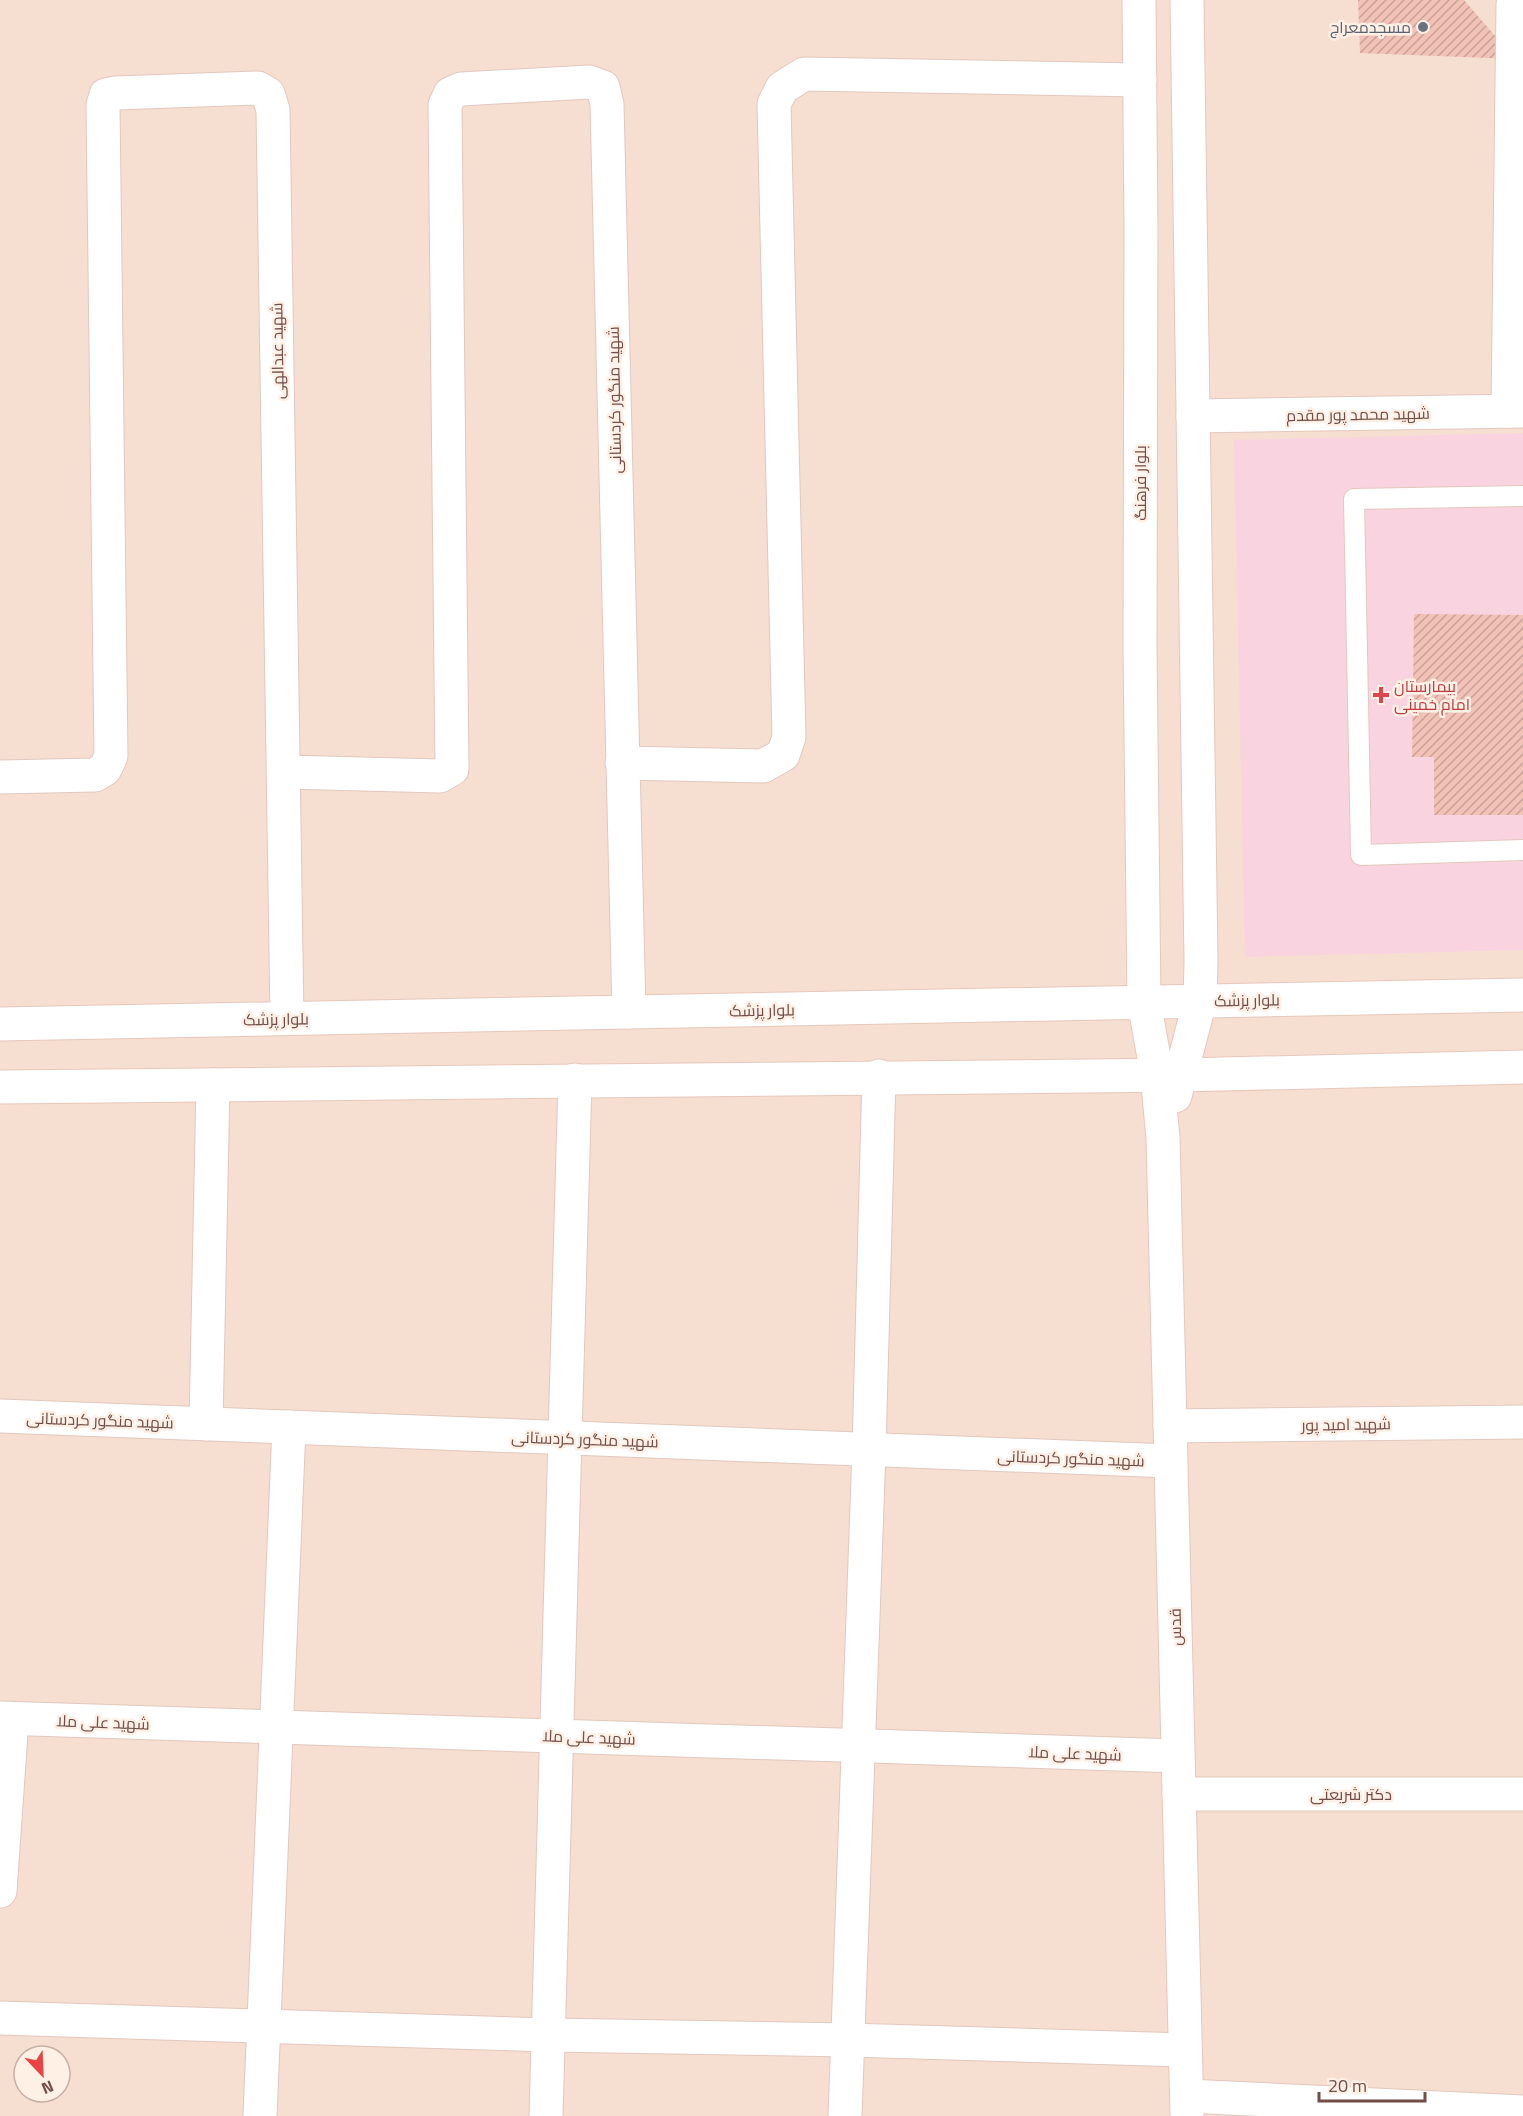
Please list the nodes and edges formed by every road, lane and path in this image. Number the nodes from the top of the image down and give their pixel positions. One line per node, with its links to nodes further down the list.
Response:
1 (1138, 0): 4 (street, بلوار فرهنگ)
2 (1187, 0): 6 (street)
3 (1515, 6): 5 (street)
4 (1140, 80): 8 (street); 14 (street, بلوار فرهنگ)
5 (1515, 411): 6 (street, شهید محمد پور مقدم)
6 (1193, 416): 13 (street)
7 (1523, 496): 11 (lane)
8 (622, 763): 9 (street, شهید منگور کردستانی); 15 (street, شهید منگور کردستانی)
9 (284, 772): 10 (street, شهید عبدالهی); 16 (street, شهید عبدالهی)
10 (0, 777)
11 (1523, 850)
12 (1523, 995): 13 (street, بلوار پزشک)
13 (1200, 1001): 14 (street, بلوار پزشک); 19 (street)
14 (1144, 1002): 15 (street, بلوار پزشک); 19 (street, بلوار فرهنگ)
15 (629, 1012): 16 (street, بلوار پزشک)
16 (287, 1018): 17 (street, بلوار پزشک)
17 (0, 1024)
18 (1523, 1067): 19 (street)
19 (1169, 1075): 20 (street); 27 (street, قدس)
20 (879, 1076): 21 (street); 30 (street)
21 (575, 1080): 22 (street); 29 (street)
22 (213, 1085): 23 (street); 26 (street)
23 (0, 1087)
24 (0, 1416): 26 (street, شهید منگور کردستانی)
25 (1523, 1422): 27 (street, شهید امید پور)
26 (206, 1424): 28 (street, شهید منگور کردستانی)
27 (1170, 1426): 31 (street, قدس)
28 (289, 1427): 29 (street, شهید منگور کردستانی); 33 (street)
29 (565, 1438): 30 (street, شهید منگور کردستانی); 34 (street)
30 (869, 1450): 31 (street, شهید منگور کردستانی); 35 (street)
31 (1170, 1461): 36 (street, قدس)
32 (6, 1719): 33 (street, شهید علی ملا); 39 (street)
33 (276, 1727): 34 (street, شهید علی ملا); 41 (street)
34 (556, 1736): 35 (street, شهید علی ملا); 42 (street)
35 (858, 1746): 36 (street, شهید علی ملا); 43 (street)
36 (1178, 1756): 37 (street, قدس)
37 (1179, 1794): 38 (street, دکتر شریعتی); 44 (street, قدس)
38 (1523, 1794)
39 (0, 1891)
40 (0, 2018): 41 (street)
41 (264, 2025): 42 (street); 47 (street)
42 (548, 2035): 43 (street); 48 (street)
43 (848, 2040): 44 (street); 49 (street)
44 (1185, 2050): 45 (street, قدس)
45 (1187, 2106): 46 (street)
46 (1523, 2112)
47 (260, 2116)
48 (546, 2116)
49 (845, 2116)

